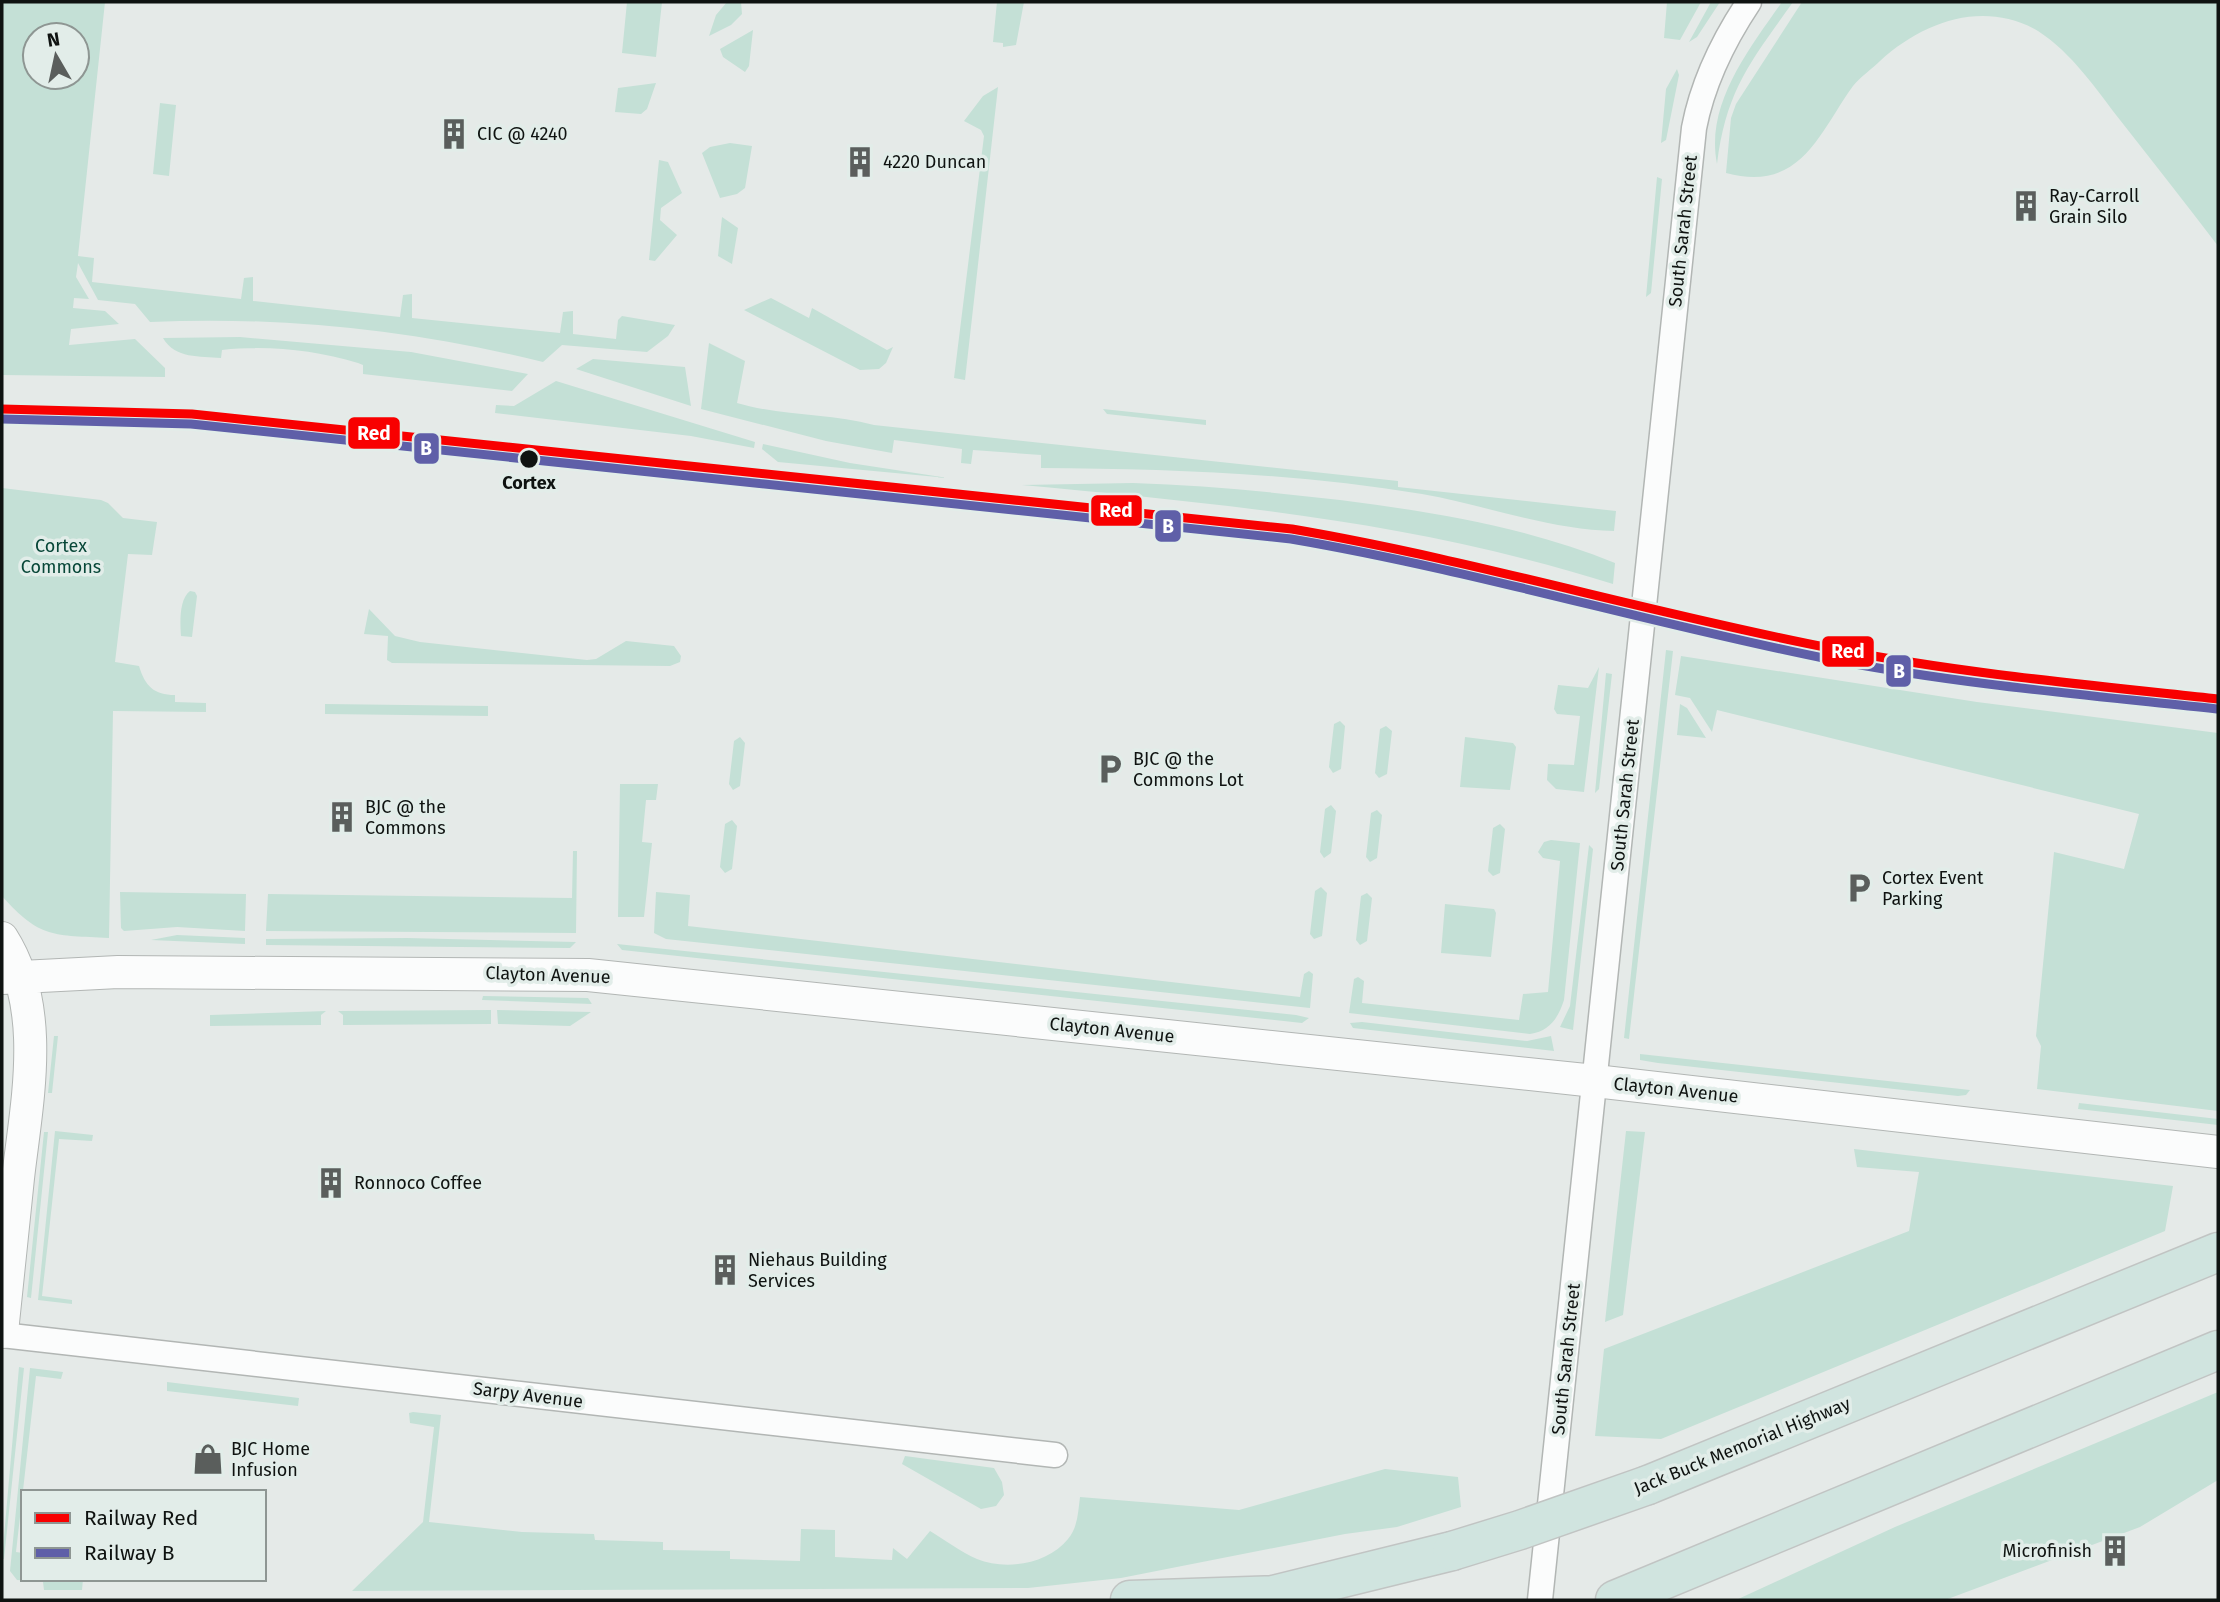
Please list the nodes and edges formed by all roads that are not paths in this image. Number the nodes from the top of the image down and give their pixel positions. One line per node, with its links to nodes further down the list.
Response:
1 (1748, 2): 4 (street, South Sarah Street)
2 (2, 938): 3 (street)
3 (11, 976): 4 (street, Clayton Avenue); 7 (street)
4 (1595, 1081): 5 (street, Clayton Avenue); 13 (street, South Sarah Street)
5 (2218, 1152)
6 (2218, 1252): 10 (highway, Jack Buck Memorial Highway, bridge)
7 (2, 1334): 9 (street, Sarpy Avenue)
8 (2218, 1350): 11 (highway)
9 (1055, 1455)
10 (1267, 1597): 12 (highway, Jack Buck Memorial Highway)
11 (1624, 1597)
12 (1129, 1600)
13 (1540, 1600)

